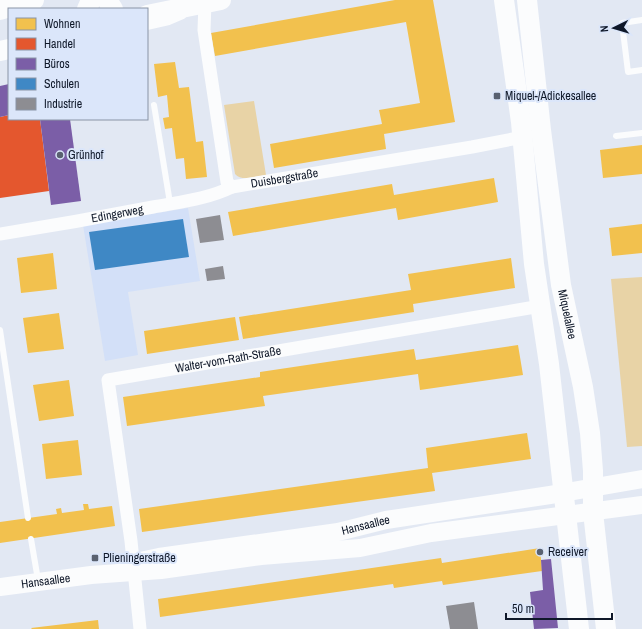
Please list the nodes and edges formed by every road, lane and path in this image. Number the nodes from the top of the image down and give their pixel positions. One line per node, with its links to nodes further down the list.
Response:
1 (34, 0): 7 (main road)
2 (527, 0): 22 (main road, Miquelallee)
3 (106, 3): 6 (main road)
4 (205, 3): 8 (main road); 10 (lane); 16 (street)
5 (501, 4): 15 (main road, Miquelallee)
6 (90, 8)
7 (0, 10)
8 (148, 15)
9 (642, 20): 11 (lane)
10 (148, 26)
11 (642, 70)
12 (154, 105): 17 (lane)
13 (642, 133): 14 (lane)
14 (616, 136)
15 (523, 137): 16 (street, Duisbergstraße); 19 (main road, Miquelallee)
16 (232, 187): 17 (street, Edingerweg)
17 (170, 203): 18 (street, Edingerweg)
18 (0, 234)
19 (542, 306): 23 (main road, Miquelallee); 29 (street, Walter-vom-Rath-Straße)
20 (0, 330): 27 (lane)
21 (642, 479): 22 (main road, Hansaallee)
22 (593, 487): 23 (main road, Hansaallee); 25 (main road, Miquelallee)
23 (564, 492): 26 (main road, Miquelallee); 29 (main road, Hansaallee)
24 (642, 504): 25 (main road, Hansaallee)
25 (593, 512): 26 (main road, Hansaallee); 34 (main road, Miquelallee)
26 (566, 515): 29 (main road, Hansaallee); 33 (main road, Miquelallee)
27 (28, 518)
28 (31, 539): 30 (lane)
29 (134, 568): 30 (main road, Hansaallee); 32 (street)
30 (38, 582): 31 (main road, Hansaallee)
31 (0, 587)
32 (140, 629)
33 (579, 629)
34 (606, 629)

